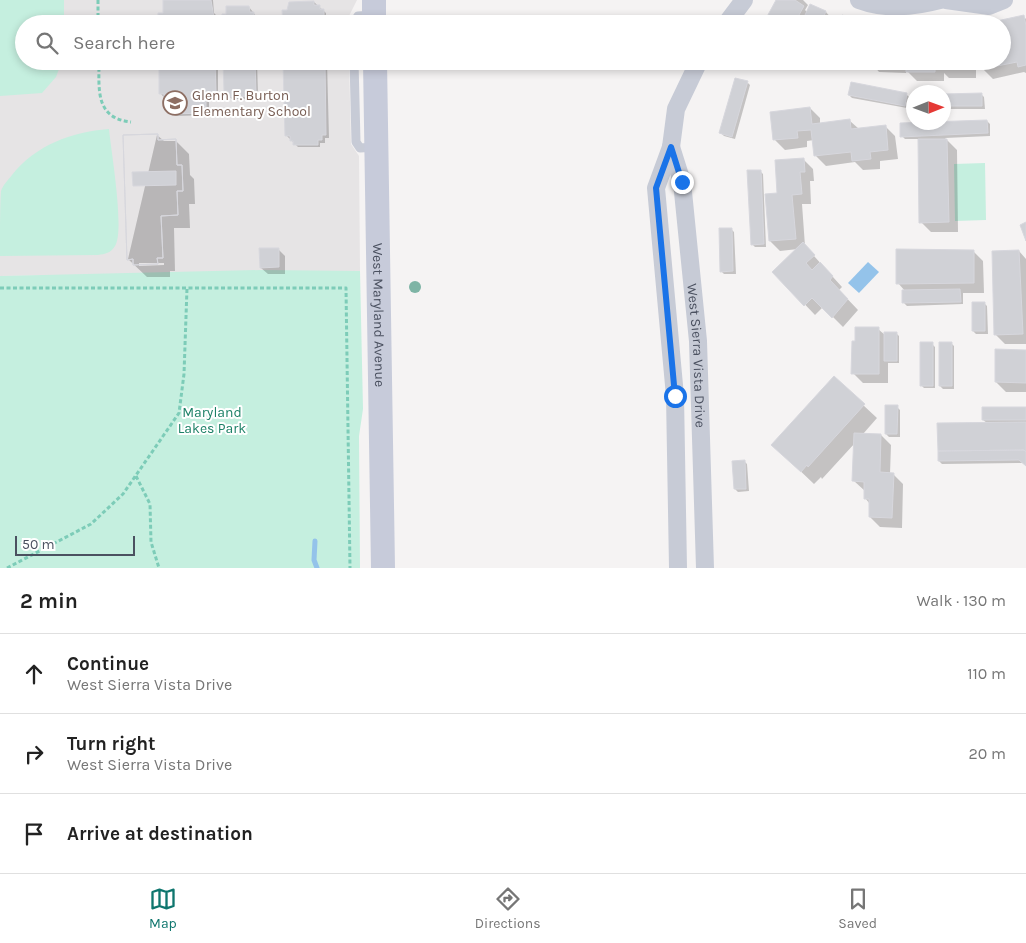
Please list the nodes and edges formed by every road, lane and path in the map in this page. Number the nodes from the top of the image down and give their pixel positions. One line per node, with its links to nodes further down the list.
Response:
1 (98, 0): 7 (path)
2 (744, 0): 8 (street)
3 (859, 0): 4 (street)
4 (940, 0)
5 (946, 0): 6 (street)
6 (1004, 0)
7 (98, 15)
8 (733, 15)
9 (99, 70): 13 (path)
10 (354, 70): 14 (lane)
11 (375, 70): 14 (street, West Maryland Avenue)
12 (695, 70): 15 (street, West Sierra Vista Drive)
13 (132, 122)
14 (376, 147): 22 (street, West Maryland Avenue)
15 (671, 147): 23 (street, West Sierra Vista Drive); 24 (street, West Sierra Vista Drive)
16 (0, 288): 17 (path)
17 (187, 288): 18 (path); 21 (path)
18 (136, 476): 19 (path); 20 (path)
19 (7, 568)
20 (159, 568)
21 (350, 568)
22 (383, 568)
23 (678, 568)
24 (705, 568)

